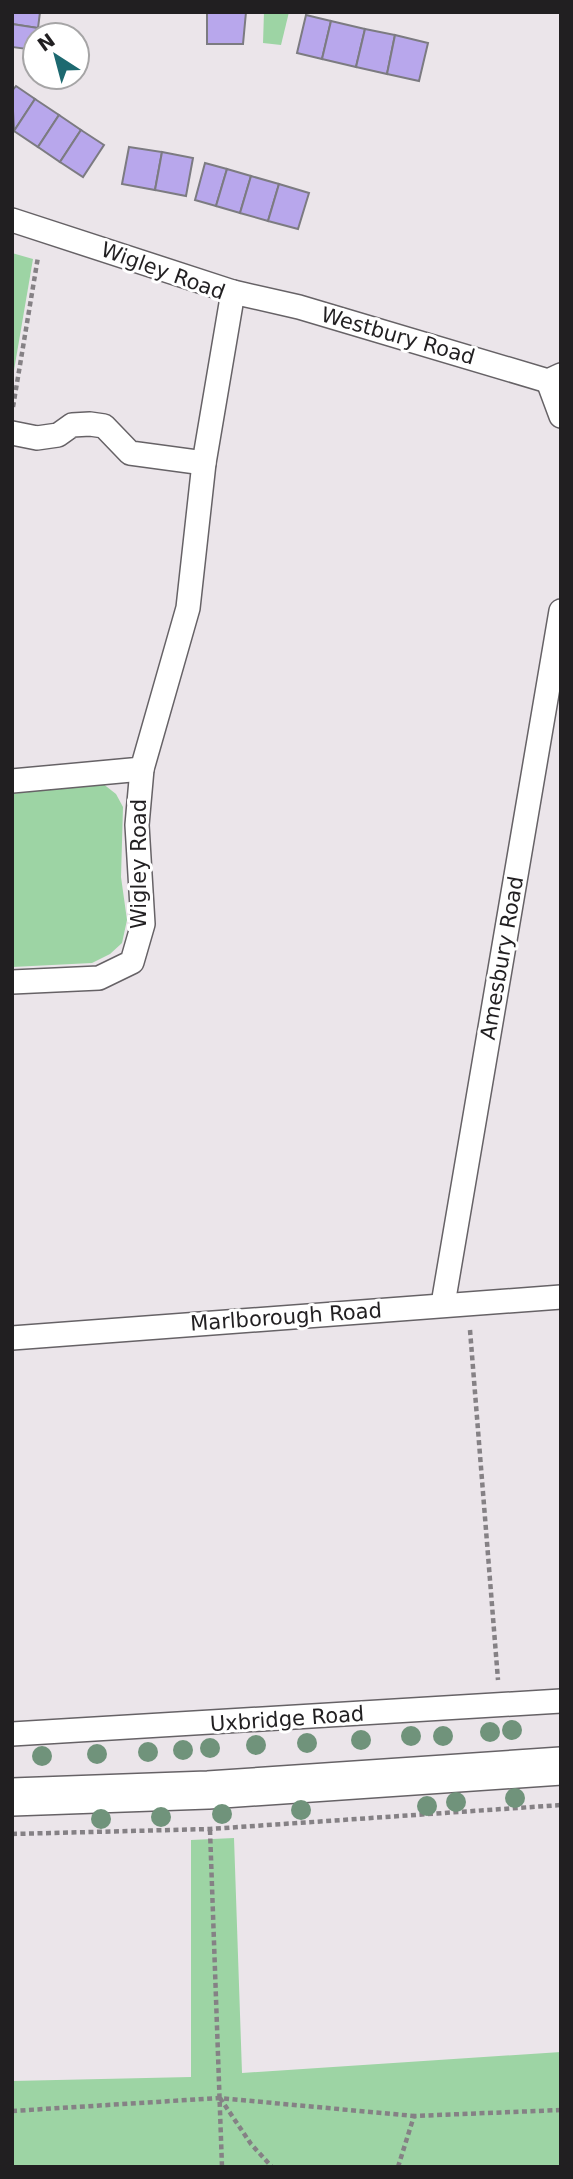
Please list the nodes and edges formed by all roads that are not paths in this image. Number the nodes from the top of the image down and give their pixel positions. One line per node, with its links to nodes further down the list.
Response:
1 (12, 220): 2 (street, Wigley Road)
2 (233, 292): 3 (street, Westbury Road); 6 (street, Wigley Road)
3 (554, 378): 4 (street)
4 (561, 416)
5 (12, 433): 6 (street)
6 (204, 463): 8 (street, Wigley Road)
7 (561, 611): 12 (street, Amesbury Road)
8 (142, 769): 9 (street, Wigley Road); 10 (street, Wigley Road)
9 (12, 781)
10 (12, 982)
11 (561, 1297): 12 (street, Marlborough Road)
12 (443, 1304): 13 (street, Marlborough Road)
13 (12, 1338)
14 (561, 1701): 15 (street, Uxbridge Road)
15 (12, 1734)
16 (561, 1766): 17 (main road)
17 (12, 1797)

